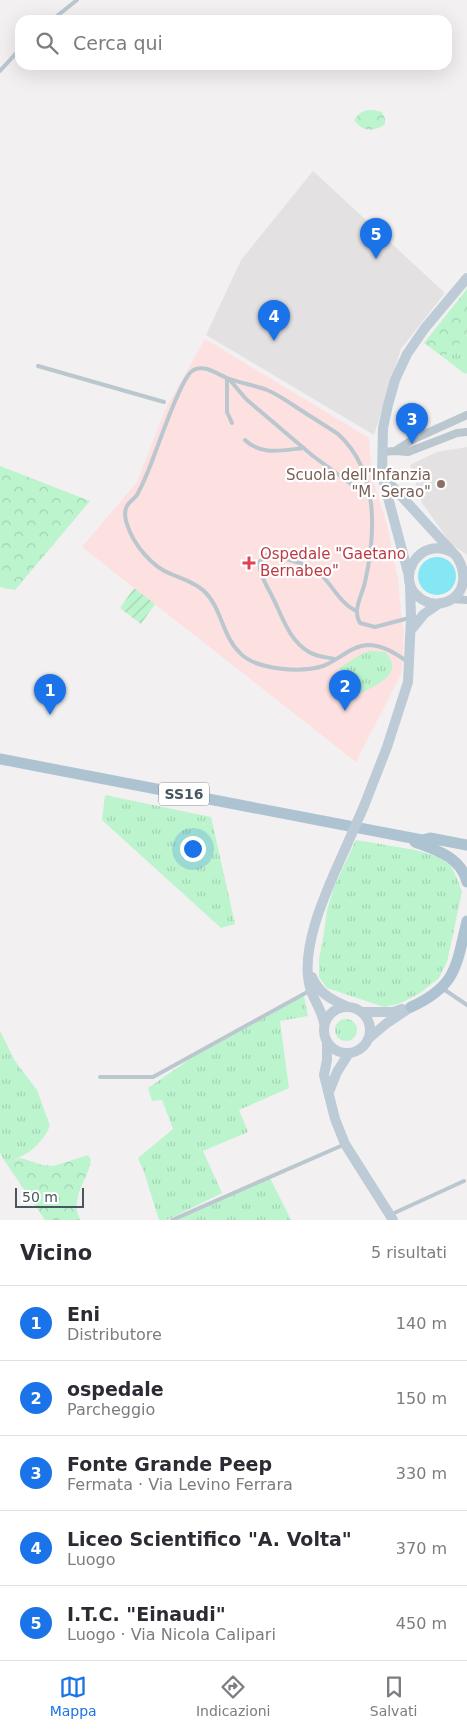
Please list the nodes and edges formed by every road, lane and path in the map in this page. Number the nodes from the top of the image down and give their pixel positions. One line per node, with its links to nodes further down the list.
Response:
1 (77, 0): 2 (lane)
2 (58, 15)
3 (15, 54): 4 (lane)
4 (0, 71)
5 (467, 278): 15 (street)
6 (38, 366): 8 (lane)
7 (227, 378): 10 (lane); 13 (lane); 17 (lane); 27 (lane)
8 (164, 402)
9 (466, 414): 14 (street)
10 (232, 423)
11 (467, 432): 14 (street)
12 (245, 440): 13 (lane)
13 (304, 448): 17 (lane)
14 (395, 450): 15 (street)
15 (382, 452): 16 (street)
16 (382, 475): 18 (street); 20 (street)
17 (370, 498): 24 (lane)
18 (455, 555): 19 (street); 20 (street); 21 (street)
19 (467, 565)
20 (409, 579): 23 (street); 25 (street)
21 (451, 599): 22 (street); 23 (street)
22 (467, 600)
23 (440, 603): 26 (street)
24 (356, 610): 25 (lane); 27 (lane)
25 (411, 617): 26 (street)
26 (411, 631): 28 (street)
27 (335, 660): 28 (lane)
28 (410, 663): 37 (street, bridge)
29 (0, 759): 30 (main road, SS16)
30 (400, 835): 31 (main road, SS16); 32 (main road); 35 (main road)
31 (422, 840): 33 (main road, SS16); 34 (main road, SS16)
32 (467, 840)
33 (467, 845)
34 (467, 852)
35 (467, 882)
36 (467, 921): 38 (main road)
37 (308, 971): 39 (street); 41 (street)
38 (442, 988): 40 (lane); 42 (main road)
39 (311, 990): 44 (street); 48 (lane)
40 (467, 1005)
41 (346, 1006): 43 (street); 44 (street)
42 (411, 1007): 43 (street); 45 (street)
43 (362, 1012): 45 (street)
44 (324, 1023): 46 (street)
45 (368, 1039): 47 (street)
46 (327, 1043): 47 (street); 49 (street)
47 (349, 1053): 49 (street)
48 (100, 1077)
49 (328, 1092): 50 (street)
50 (346, 1144): 52 (street); 53 (lane)
51 (464, 1181): 52 (lane)
52 (391, 1218)
53 (172, 1220)

